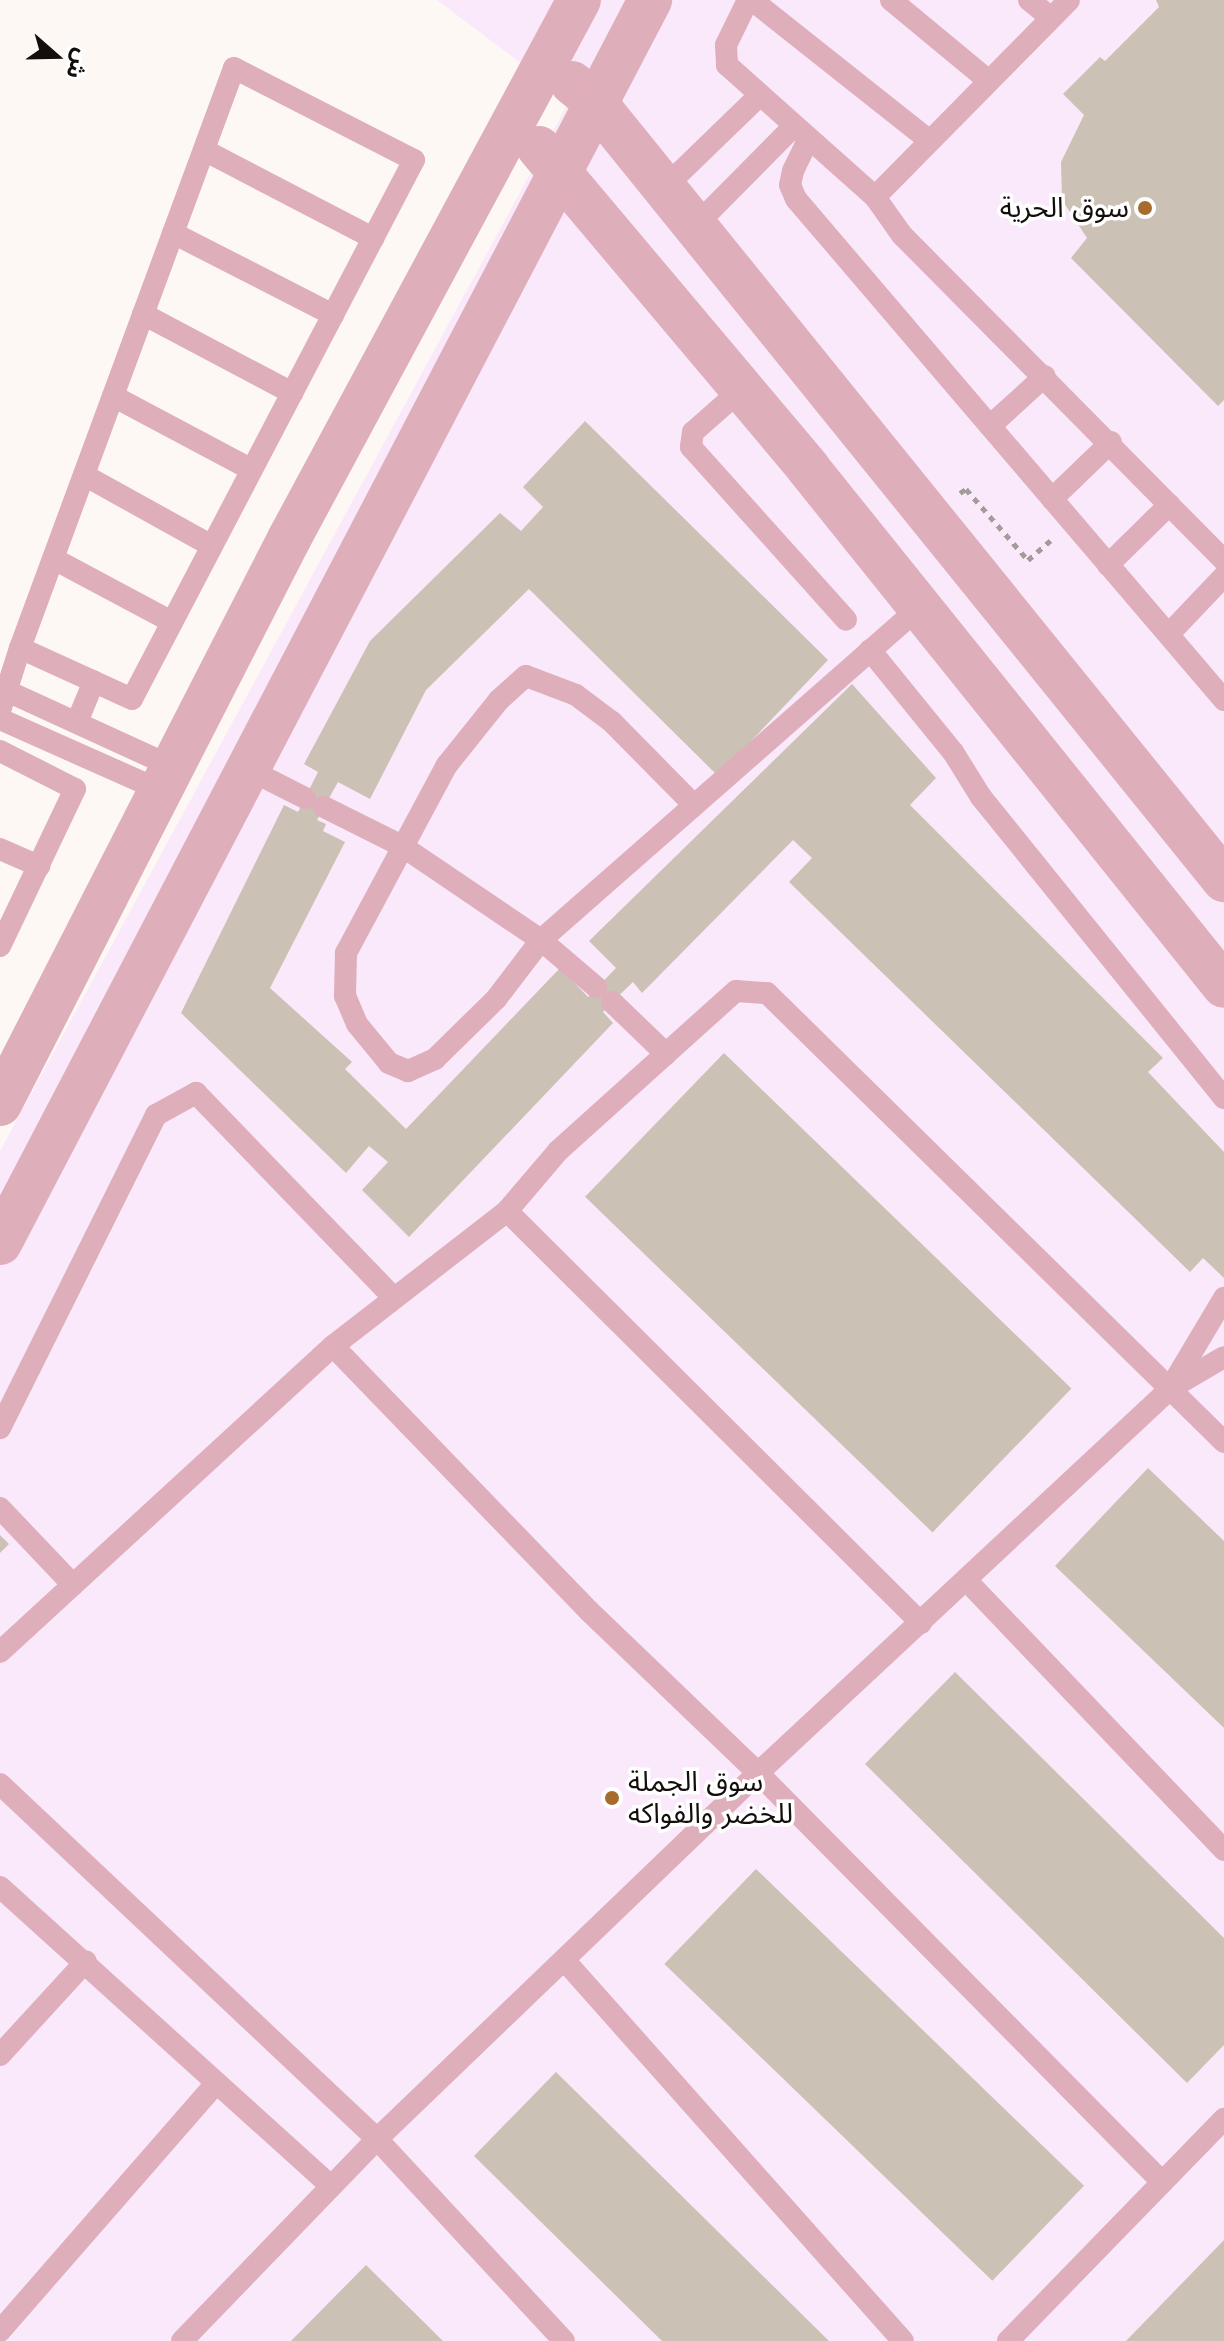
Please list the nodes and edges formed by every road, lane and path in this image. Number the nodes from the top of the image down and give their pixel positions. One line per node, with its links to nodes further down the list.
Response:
1 (579, 0): 8 (street)
2 (650, 0): 11 (street)
3 (750, 0): 10 (lane); 14 (lane)
4 (891, 0): 9 (lane)
5 (1029, 0): 7 (lane)
6 (1069, 0): 7 (lane)
7 (1051, 18): 9 (lane)
8 (546, 61): 11 (street); 12 (street)
9 (989, 81): 14 (lane)
10 (760, 95): 13 (lane); 17 (lane)
11 (594, 101): 16 (street); 17 (street)
12 (514, 119): 16 (street); 54 (street)
13 (801, 133): 18 (lane); 19 (lane); 28 (lane)
14 (930, 141): 18 (lane)
15 (204, 150): 20 (lane); 21 (lane); 21 (lane)
16 (558, 169): 25 (street); 52 (street)
17 (664, 188): 19 (street)
18 (875, 197): 24 (lane)
19 (695, 226): 59 (street)
20 (173, 233): 22 (lane); 23 (lane)
21 (373, 238): 23 (lane)
22 (143, 314): 26 (lane); 27 (lane)
23 (333, 315): 26 (lane)
24 (1045, 376): 28 (lane); 29 (lane)
25 (742, 389): 39 (street); 40 (lane)
26 (292, 393): 30 (lane)
27 (113, 396): 30 (lane); 31 (lane)
28 (990, 426): 32 (lane)
29 (1111, 442): 32 (lane); 33 (lane)
30 (252, 470): 34 (lane)
31 (84, 475): 34 (lane); 35 (lane)
32 (1052, 499): 37 (lane)
33 (1169, 505): 36 (lane); 37 (lane)
34 (212, 546): 41 (lane)
35 (54, 559): 41 (lane); 43 (lane)
36 (1224, 560)
37 (1108, 565): 42 (lane)
38 (1224, 576): 42 (lane)
39 (921, 606): 44 (lane); 62 (street)
40 (846, 620)
41 (172, 622): 45 (lane)
42 (1169, 634): 46 (lane)
43 (20, 648): 45 (lane); 47 (lane)
44 (870, 650): 55 (lane); 64 (lane)
45 (94, 681): 49 (lane)
46 (1224, 699)
47 (4, 701): 49 (lane)
48 (0, 719): 50 (lane)
49 (77, 722): 54 (lane)
50 (69, 749): 53 (lane); 54 (lane)
51 (0, 751): 53 (lane)
52 (248, 769): 56 (lane); 67 (street)
53 (54, 777): 58 (lane)
54 (168, 779): 65 (street)
55 (693, 804): 56 (lane); 60 (lane)
56 (402, 846): 60 (lane); 60 (lane)
57 (0, 849): 58 (lane)
58 (39, 866): 61 (lane)
59 (1221, 869)
60 (541, 940): 63 (lane)
61 (0, 946)
62 (1224, 986)
63 (666, 1054): 66 (lane); 72 (lane)
64 (1224, 1098)
65 (0, 1104)
66 (507, 1211): 68 (lane); 78 (lane)
67 (0, 1243)
68 (393, 1297): 70 (lane); 73 (lane)
69 (1224, 1298): 72 (lane)
70 (333, 1346): 77 (lane); 80 (lane)
71 (1224, 1357): 72 (lane)
72 (1171, 1388): 74 (lane); 76 (lane)
73 (0, 1428)
74 (1224, 1442)
75 (0, 1508): 77 (lane)
76 (967, 1581): 78 (lane); 82 (lane)
77 (73, 1585): 79 (lane)
78 (921, 1623): 80 (lane)
79 (0, 1652)
80 (758, 1773): 85 (lane); 90 (lane)
81 (0, 1784): 89 (lane)
82 (1224, 1850)
83 (0, 1887): 84 (lane)
84 (86, 1961): 86 (lane); 87 (lane)
85 (566, 1962): 89 (lane); 95 (lane)
86 (0, 2055)
87 (216, 2083): 91 (lane); 92 (lane)
88 (1224, 2119): 90 (lane)
89 (377, 2139): 91 (lane); 94 (lane)
90 (1162, 2182): 96 (lane)
91 (330, 2185): 93 (lane)
92 (0, 2331)
93 (182, 2341)
94 (564, 2341)
95 (903, 2341)
96 (1008, 2341)

